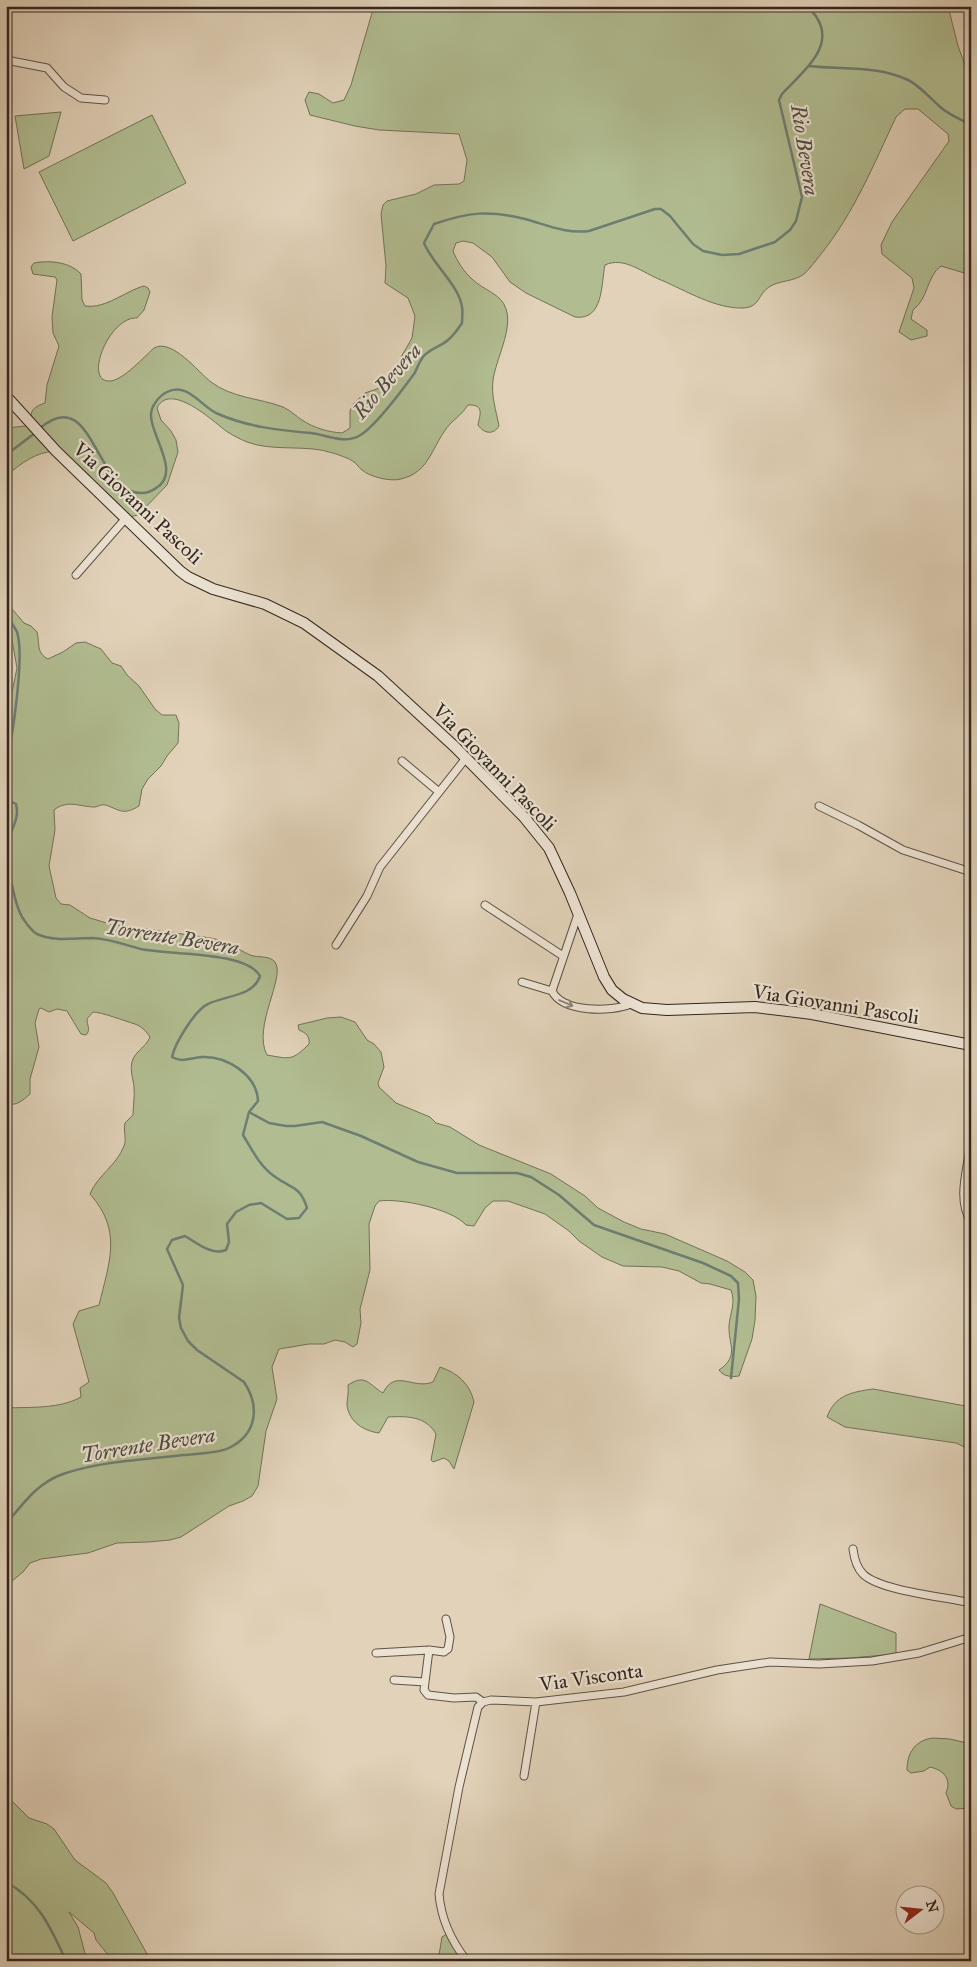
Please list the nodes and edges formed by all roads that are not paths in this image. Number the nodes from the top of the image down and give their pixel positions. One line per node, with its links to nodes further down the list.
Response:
1 (962, 6): 2 (street)
2 (971, 10)
3 (6, 60): 4 (street)
4 (105, 100)
5 (6, 396): 6 (street, Via Giovanni Pascoli)
6 (126, 518): 7 (street); 8 (street, Via Giovanni Pascoli)
7 (76, 575)
8 (466, 758): 10 (street); 14 (street, Via Giovanni Pascoli)
9 (402, 761): 10 (street)
10 (439, 792): 15 (street)
11 (819, 806): 12 (street)
12 (971, 872)
13 (485, 905): 16 (street)
14 (578, 914): 16 (street); 19 (street, Via Giovanni Pascoli)
15 (336, 945)
16 (563, 956): 18 (street)
17 (522, 982): 18 (street)
18 (552, 991): 19 (street, one-way to 19)
19 (631, 1004): 20 (street, Via Giovanni Pascoli)
20 (970, 1045): 21 (street)
21 (971, 1102)
22 (971, 1120): 23 (street)
23 (971, 1222)
24 (853, 1549): 25 (street)
25 (971, 1603)
26 (446, 1619): 28 (street)
27 (971, 1637): 33 (street, Via Visconta)
28 (429, 1650): 29 (street); 31 (street)
29 (376, 1653)
30 (394, 1680): 31 (street)
31 (425, 1682): 32 (street, Via Visconta)
32 (483, 1702): 33 (street, Via Visconta); 35 (street)
33 (536, 1702): 34 (street)
34 (524, 1776)
35 (467, 1961)

